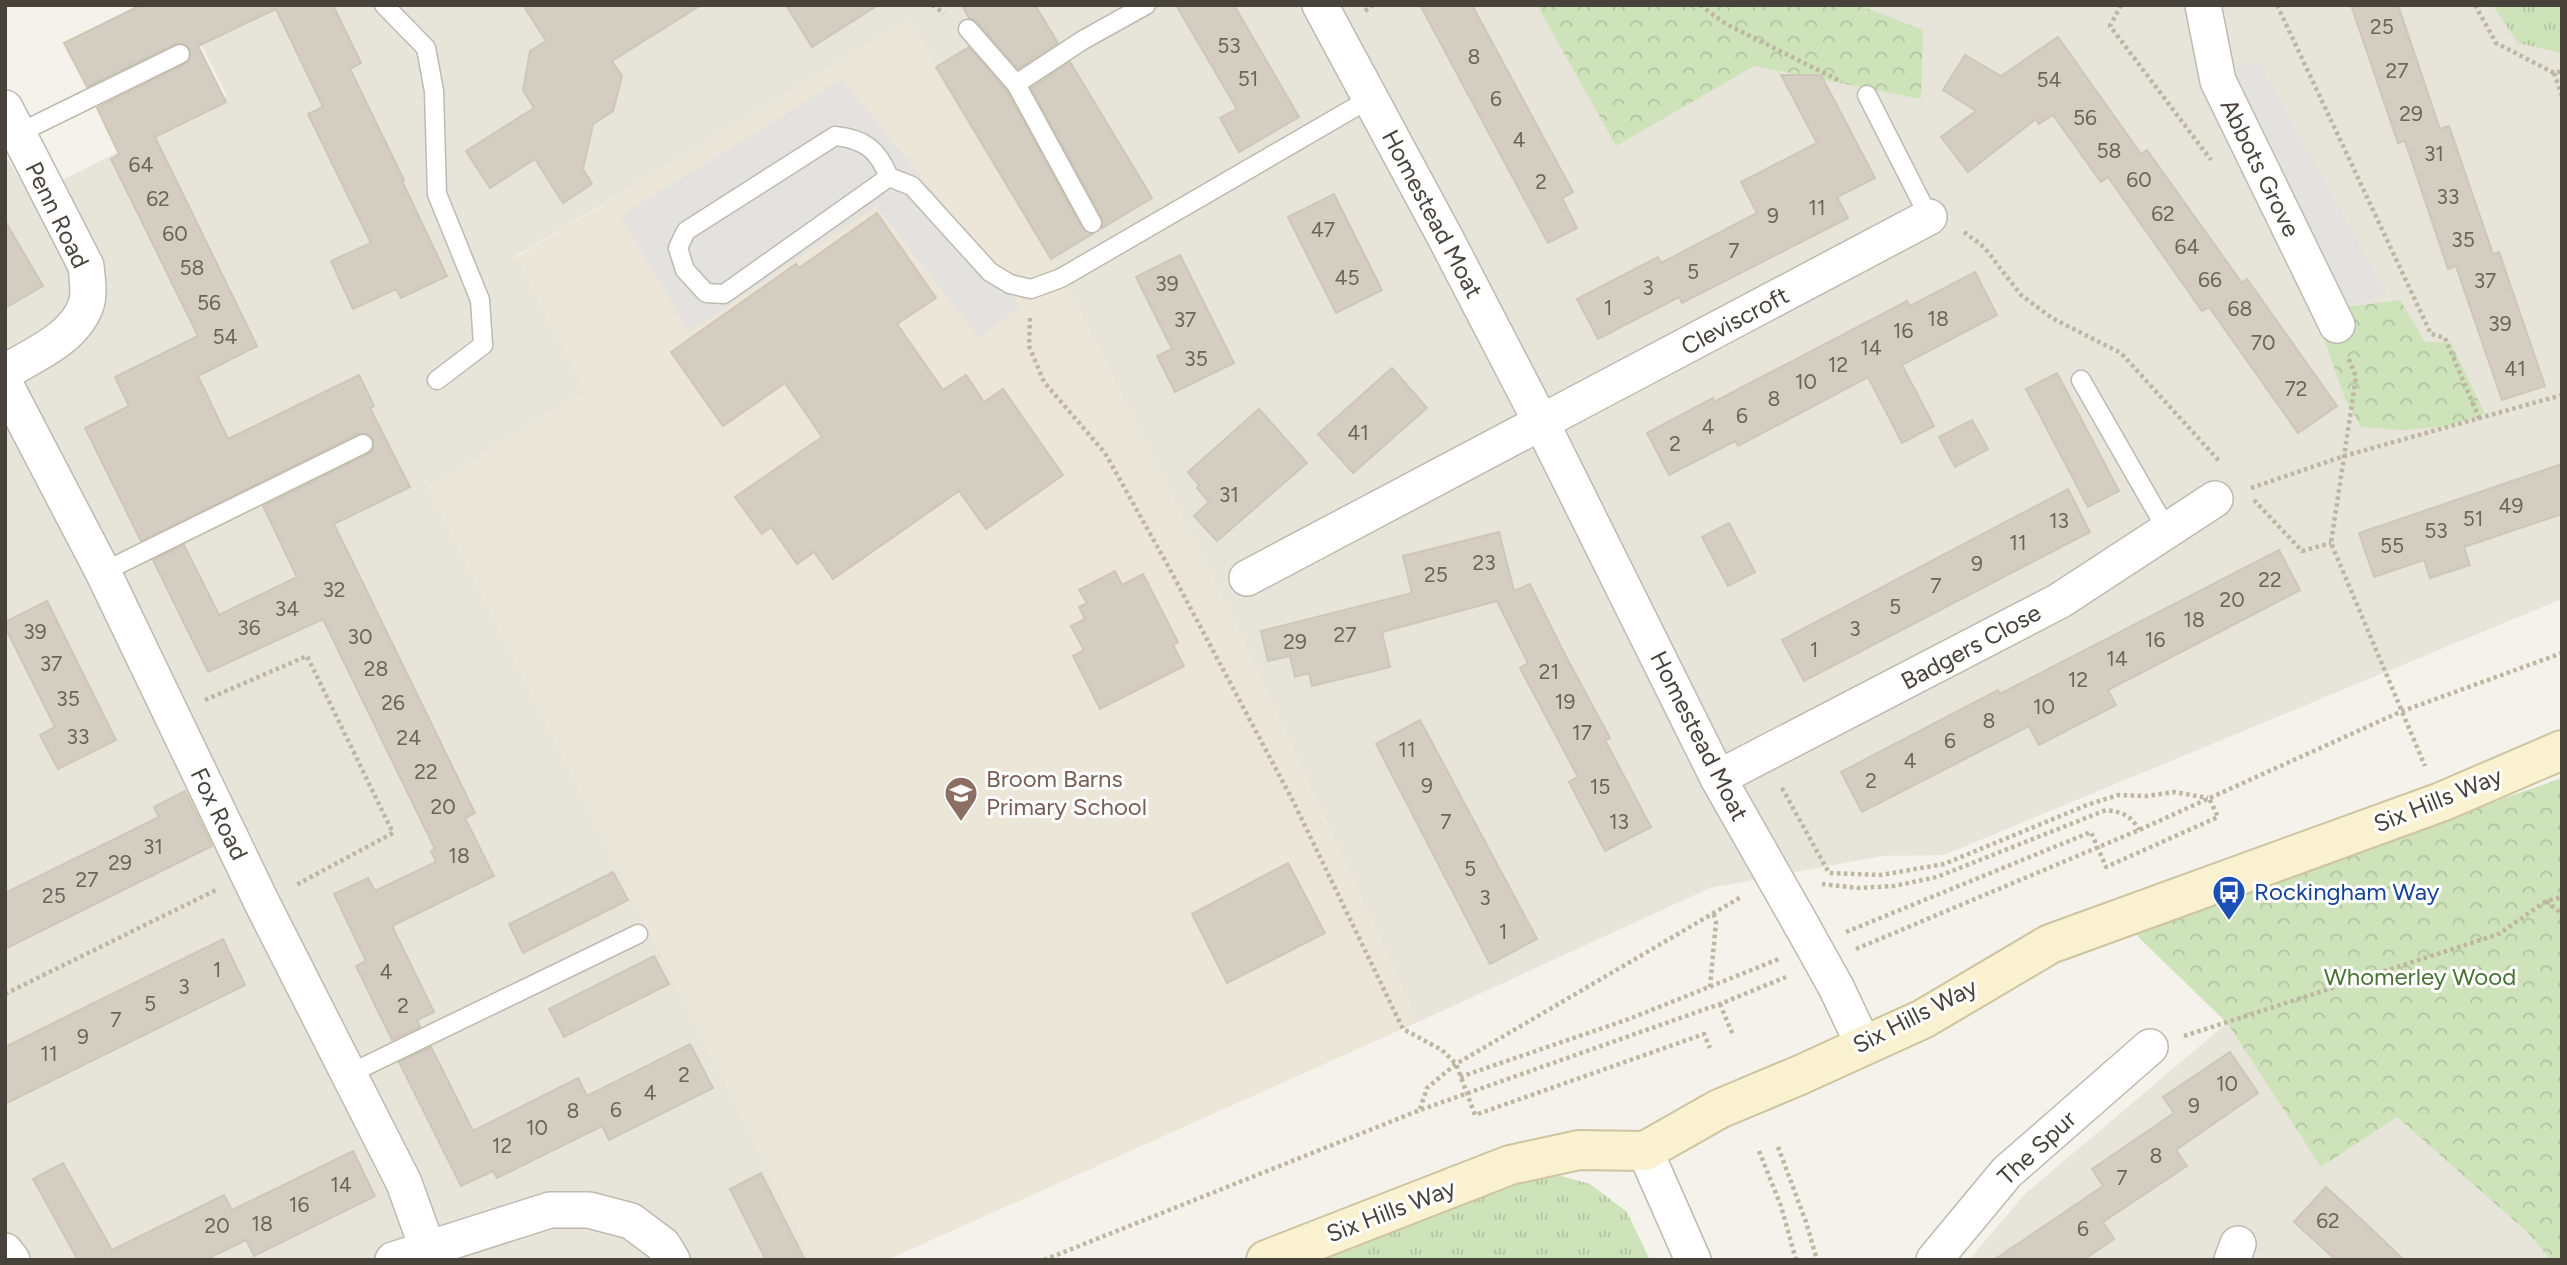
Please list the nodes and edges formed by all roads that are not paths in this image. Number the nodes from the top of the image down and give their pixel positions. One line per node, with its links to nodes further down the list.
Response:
1 (384, 5): 16 (lane)
2 (1146, 5): 7 (lane)
3 (1320, 5): 9 (street, Homestead Moat)
4 (2203, 5): 14 (street, Abbots Grove)
5 (968, 29): 7 (lane)
6 (180, 54): 10 (lane)
7 (1016, 84): 13 (lane)
8 (1867, 95): 12 (lane)
9 (1371, 98): 11 (lane); 19 (street, Homestead Moat)
10 (11, 121): 15 (street, Penn Road)
11 (889, 177): 11 (lane)
12 (1929, 217): 19 (street, Cleviscroft)
13 (1092, 223)
14 (2337, 325)
15 (5, 372)
16 (437, 380)
17 (2081, 380): 22 (lane)
18 (5, 384): 23 (street, Fox Road)
19 (1542, 424): 24 (street); 26 (street, Homestead Moat)
20 (362, 444): 23 (lane)
21 (2230, 495): 22 (street, Badgers Close)
22 (2166, 530): 26 (street, Badgers Close)
23 (103, 572): 30 (street, Fox Road)
24 (1247, 578)
25 (2562, 750): 28 (street, Six Hills Way)
26 (1718, 778): 28 (street, Homestead Moat, bridge)
27 (638, 934): 30 (lane)
28 (1863, 1044): 31 (street, Six Hills Way)
29 (2150, 1047): 39 (street, The Spur)
30 (349, 1074): 32 (street, Fox Road)
31 (1645, 1151): 37 (street, Six Hills Way); 38 (street)
32 (427, 1247): 35 (street); 36 (street)
33 (5, 1251): 34 (street)
34 (12, 1260)
35 (393, 1260)
36 (672, 1260)
37 (1266, 1260)
38 (1693, 1260)
39 (1934, 1260)

